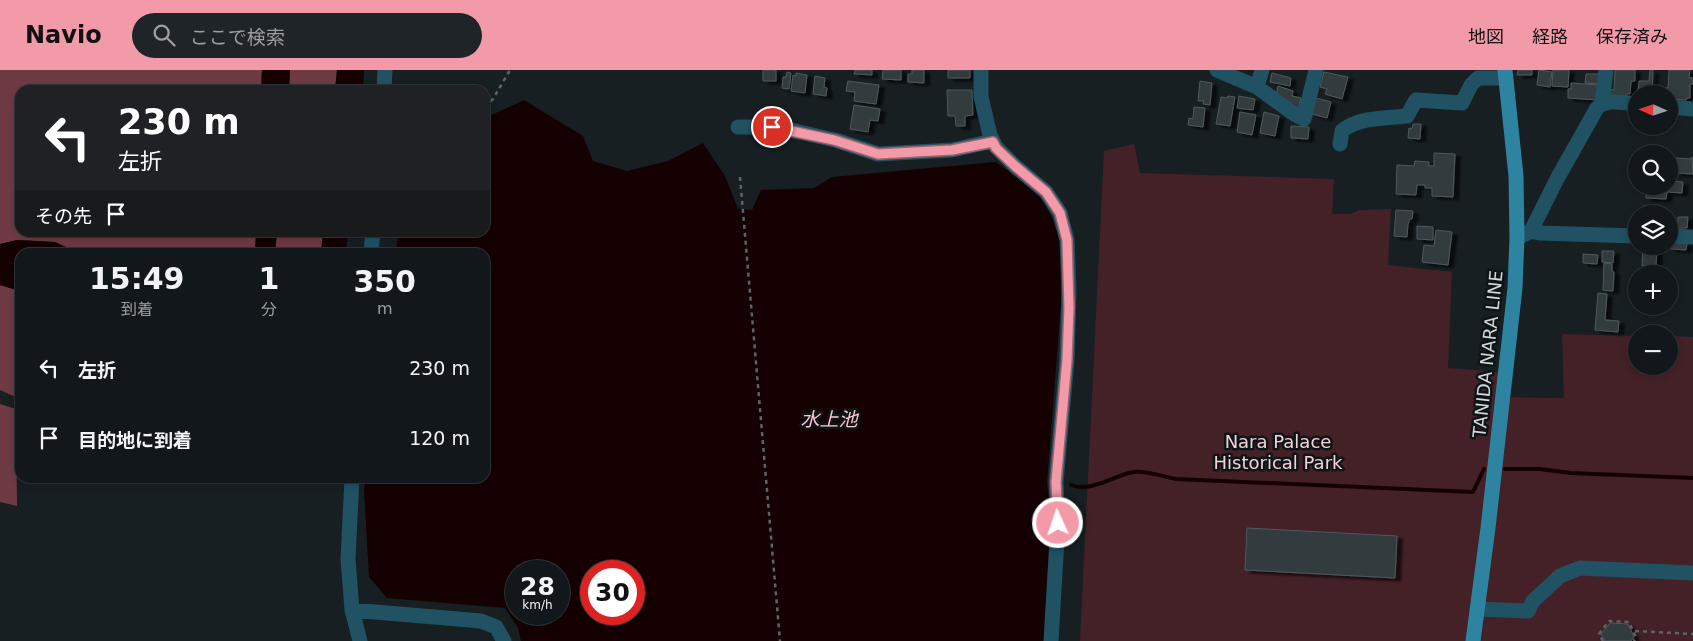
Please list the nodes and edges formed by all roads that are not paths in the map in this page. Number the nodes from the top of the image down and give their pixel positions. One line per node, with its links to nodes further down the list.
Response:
1 (385, 70): 8 (street)
2 (981, 70): 15 (street)
3 (1217, 70): 9 (street)
4 (1262, 70): 9 (street)
5 (1316, 70): 9 (street)
6 (1606, 70): 10 (street)
7 (1505, 74): 16 (street); 21 (main road, TANIDA NARA LINE)
8 (384, 85)
9 (1256, 87)
10 (1602, 102): 11 (street); 17 (street)
11 (1628, 104)
12 (1678, 107): 13 (street)
13 (1693, 108)
14 (738, 127): 15 (street)
15 (993, 142): 28 (street)
16 (1340, 144)
17 (1535, 232): 18 (street); 21 (street)
18 (1628, 236)
19 (1678, 236): 20 (street)
20 (1693, 237)
21 (1517, 238): 24 (main road, TANIDA NARA LINE)
22 (352, 483): 25 (street)
23 (1693, 572): 24 (street)
24 (1477, 609): 29 (main road, TANIDA NARA LINE)
25 (352, 610): 26 (street); 27 (street)
26 (360, 641)
27 (504, 641)
28 (1051, 641)
29 (1473, 641)

